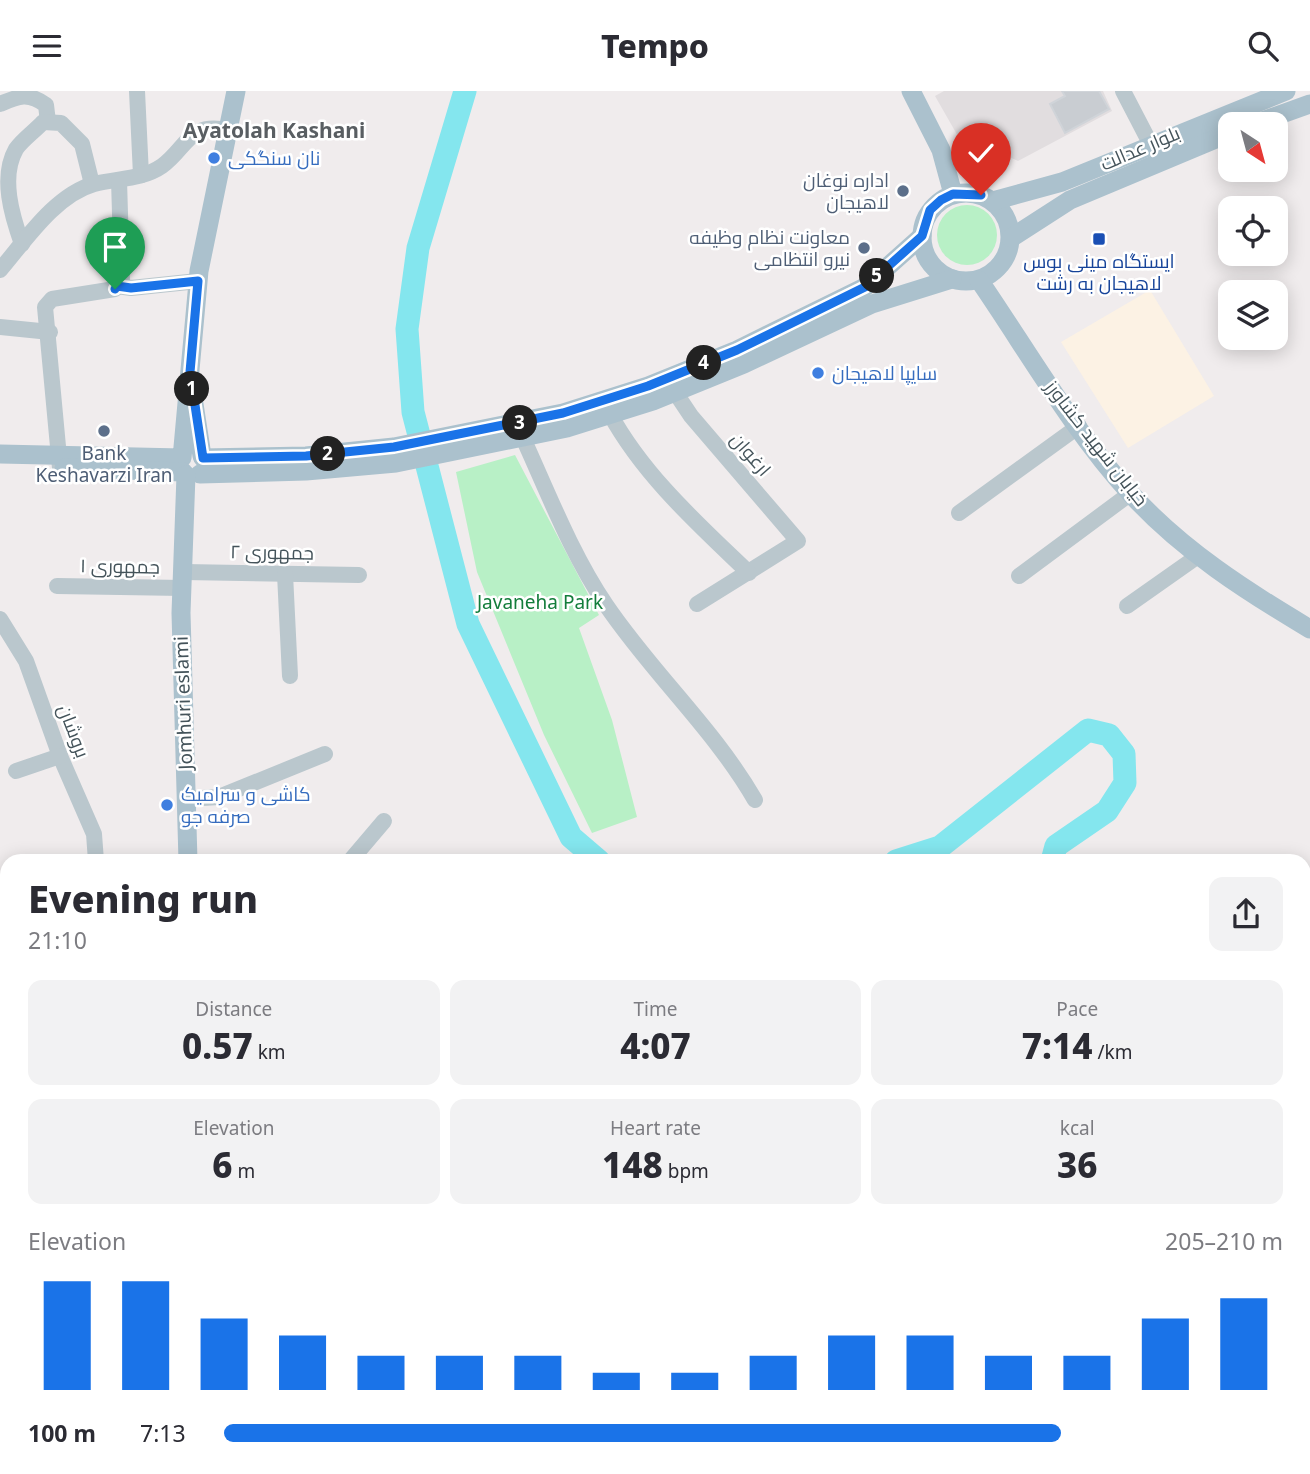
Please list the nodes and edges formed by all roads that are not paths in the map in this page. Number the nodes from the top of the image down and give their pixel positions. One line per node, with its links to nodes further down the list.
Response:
1 (137, 91): 13 (street)
2 (236, 91): 10 (main road, Jomhuri eslami)
3 (911, 91): 16 (main road)
4 (1123, 91): 12 (street)
5 (1286, 91): 12 (main road, بلوار عدالت)
6 (0, 104): 9 (street)
7 (1310, 104): 8 (main road)
8 (1288, 112)
9 (48, 122): 15 (street); 20 (street)
10 (227, 130): 13 (street); 24 (main road, Jomhuri eslami)
11 (1218, 138): 19 (main road, بلوار عدالت)
12 (1150, 143): 17 (main road, بلوار عدالت)
13 (141, 174): 14 (street)
14 (119, 180): 15 (street); 25 (street)
15 (92, 184): 20 (street)
16 (953, 194): 17 (main road); 18 (main road)
17 (993, 201): 19 (main road)
18 (922, 236): 22 (main road); 32 (main road)
19 (1011, 238): 23 (main road)
20 (22, 244): 21 (street)
21 (0, 271)
22 (951, 279): 23 (main road); 28 (main road)
23 (979, 280): 30 (main road, خیابان شهید کشاورز)
24 (198, 281): 25 (street); 36 (main road, Jomhuri eslami)
25 (117, 286): 27 (street)
26 (0, 327): 27 (street)
27 (50, 332): 34 (street)
28 (676, 392): 29 (main road); 41 (street, ارغوان)
29 (610, 414): 31 (main road); 41 (street)
30 (1079, 426): 37 (main road, خیابان شهید کشاورز); 38 (street)
31 (523, 438): 32 (main road); 55 (street)
32 (455, 444): 36 (main road)
33 (0, 454): 34 (main road)
34 (61, 461): 35 (main road); 36 (main road)
35 (0, 467)
36 (193, 467): 44 (main road, Jomhuri eslami)
37 (1131, 493): 39 (main road, خیابان شهید کشاورز); 43 (street)
38 (959, 513)
39 (1198, 556): 47 (street); 49 (main road, خیابان شهید کشاورز)
40 (285, 573): 42 (street, جمهوری ۲); 44 (street, جمهوری ۲); 50 (street)
41 (749, 573): 46 (street)
42 (359, 575)
43 (1019, 576)
44 (183, 580): 45 (street, جمهوری ۱); 54 (main road, Jomhuri eslami)
45 (57, 586)
46 (697, 604)
47 (1127, 606)
48 (0, 619): 52 (street, بروشان)
49 (1310, 629)
50 (290, 676)
51 (325, 754): 54 (street)
52 (60, 756): 53 (street); 57 (street, بروشان)
53 (16, 771)
54 (186, 799): 58 (main road, Jomhuri eslami)
55 (755, 800)
56 (384, 821): 59 (street)
57 (95, 854)
58 (188, 854)
59 (356, 854)

